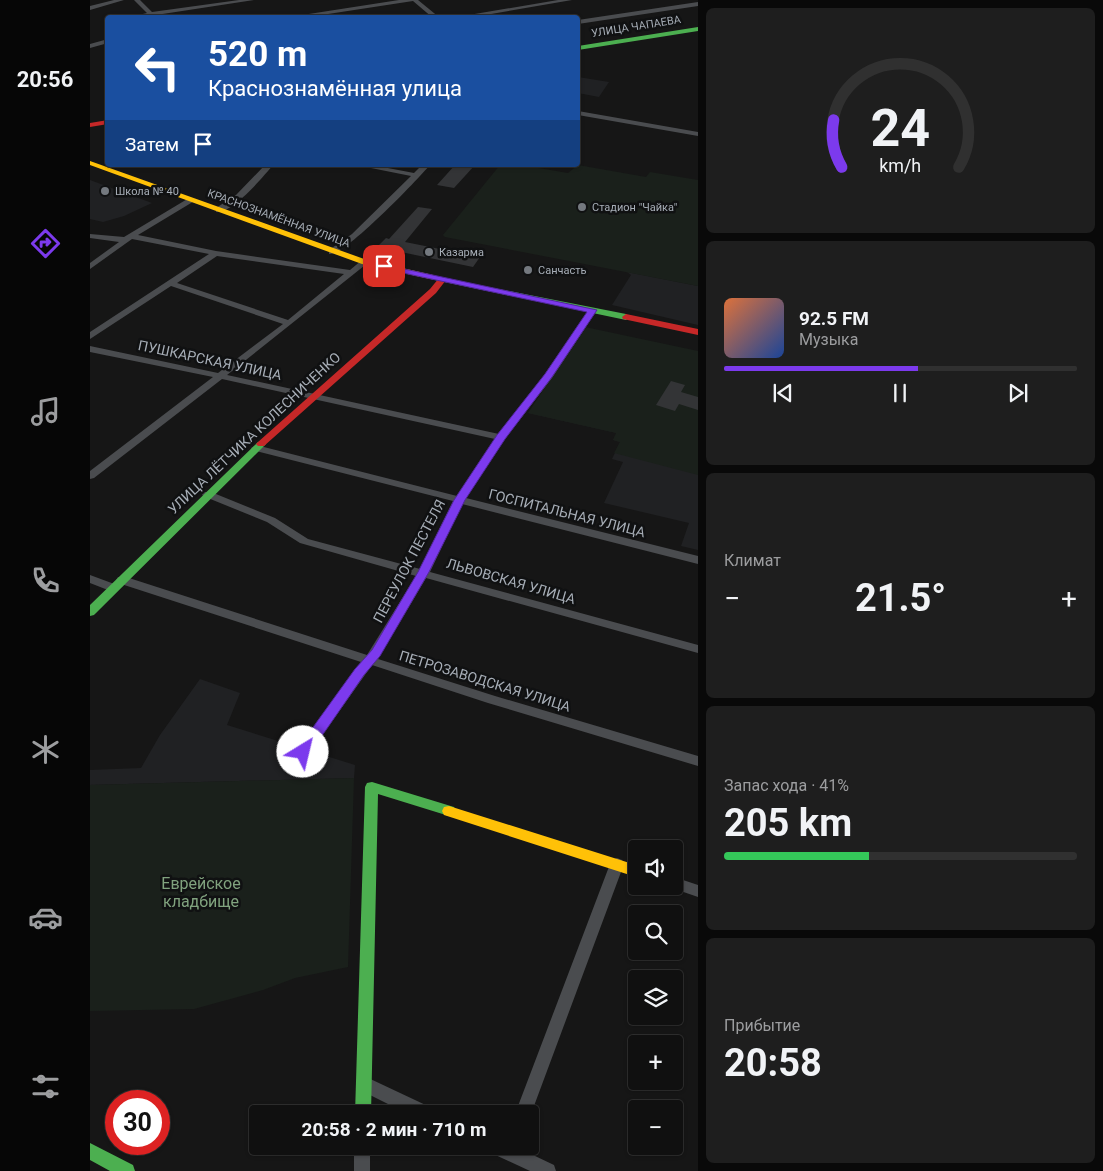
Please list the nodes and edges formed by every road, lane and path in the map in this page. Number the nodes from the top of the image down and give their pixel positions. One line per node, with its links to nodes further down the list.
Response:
1 (120, 0): 8 (street)
2 (136, 0): 9 (street)
3 (251, 0): 9 (street)
4 (411, 0): 10 (street)
5 (415, 0): 11 (street)
6 (569, 0): 12 (street)
7 (698, 1): 13 (street)
8 (90, 8)
9 (153, 15)
10 (307, 15)
11 (433, 15)
12 (473, 15)
13 (580, 22)
14 (698, 29): 17 (street, УЛИЦА ЧАПАЕВА)
15 (105, 42): 16 (street)
16 (90, 46)
17 (580, 48)
18 (580, 113): 21 (street)
19 (105, 122): 20 (street)
20 (90, 125)
21 (698, 134)
22 (90, 163): 23 (street, КРАСНОЗНАМЁННАЯ УЛИЦА)
23 (105, 166)
24 (108, 167): 29 (street, КРАСНОЗНАМЁННАЯ УЛИЦА)
25 (267, 167): 30 (street)
26 (371, 167): 28 (street)
27 (424, 167): 28 (street)
28 (416, 175): 33 (street)
29 (192, 200): 30 (street, КРАСНОЗНАМЁННАЯ УЛИЦА); 32 (street)
30 (219, 210): 33 (street, КРАСНОЗНАМЁННАЯ УЛИЦА)
31 (90, 236): 32 (street)
32 (129, 238): 34 (street); 36 (street)
33 (332, 252): 35 (street, КРАСНОЗНАМЁННАЯ УЛИЦА)
34 (216, 253): 37 (street); 39 (street)
35 (365, 262): 37 (street); 38 (street, КРАСНОЗНАМЁННАЯ УЛИЦА)
36 (90, 267)
37 (352, 274): 41 (street)
38 (442, 280): 40 (street, КРАСНОЗНАМЁННАЯ УЛИЦА); 46 (street, УЛИЦА ЛЁТЧИКА КОЛЕСНИЧЕНКО)
39 (170, 283): 41 (street); 43 (street)
40 (593, 310): 42 (street, КРАСНОЗНАМЁННАЯ УЛИЦА); 47 (street, ПЕРЕУЛОК ПЕСТЕЛЯ)
41 (289, 323): 45 (street)
42 (698, 332)
43 (90, 336)
44 (90, 349): 45 (street, ПУШКАРСКАЯ УЛИЦА)
45 (220, 376): 46 (street, ПУШКАРСКАЯ УЛИЦА); 49 (street)
46 (316, 396): 47 (street, ПУШКАРСКАЯ УЛИЦА); 48 (street, УЛИЦА ЛЁТЧИКА КОЛЕСНИЧЕНКО)
47 (501, 437): 51 (street, ПЕРЕУЛОК ПЕСТЕЛЯ)
48 (256, 448): 50 (street, УЛИЦА ЛЁТЧИКА КОЛЕСНИЧЕНКО); 51 (street, ГОСПИТАЛЬНАЯ УЛИЦА)
49 (90, 476)
50 (207, 494): 53 (street, ЛЬВОВСКАЯ УЛИЦА); 55 (street, УЛИЦА ЛЁТЧИКА КОЛЕСНИЧЕНКО)
51 (460, 500): 52 (street, ГОСПИТАЛЬНАЯ УЛИЦА); 53 (street, ПЕРЕУЛОК ПЕСТЕЛЯ)
52 (698, 560)
53 (424, 572): 57 (street, ЛЬВОВСКАЯ УЛИЦА); 58 (street, ПЕРЕУЛОК ПЕСТЕЛЯ)
54 (90, 579): 55 (street, ПЕТРОЗАВОДСКАЯ УЛИЦА)
55 (118, 584): 56 (street, УЛИЦА ЛЁТЧИКА КОЛЕСНИЧЕНКО); 58 (street, ПЕТРОЗАВОДСКАЯ УЛИЦА)
56 (90, 612)
57 (698, 649)
58 (370, 660): 59 (street, ПЕРЕУЛОК ПЕСТЕЛЯ); 60 (street, ПЕТРОЗАВОДСКАЯ УЛИЦА)
59 (303, 752)
60 (698, 760)
61 (617, 864): 62 (street); 65 (street); 68 (street)
62 (628, 868)
63 (683, 886): 64 (street)
64 (698, 891)
65 (364, 1084): 66 (street); 67 (street)
66 (363, 1105)
67 (407, 1105)
68 (526, 1105)
69 (90, 1151): 72 (street)
70 (362, 1155): 73 (street)
71 (518, 1155): 74 (street)
72 (127, 1171)
73 (362, 1171)
74 (548, 1171)

